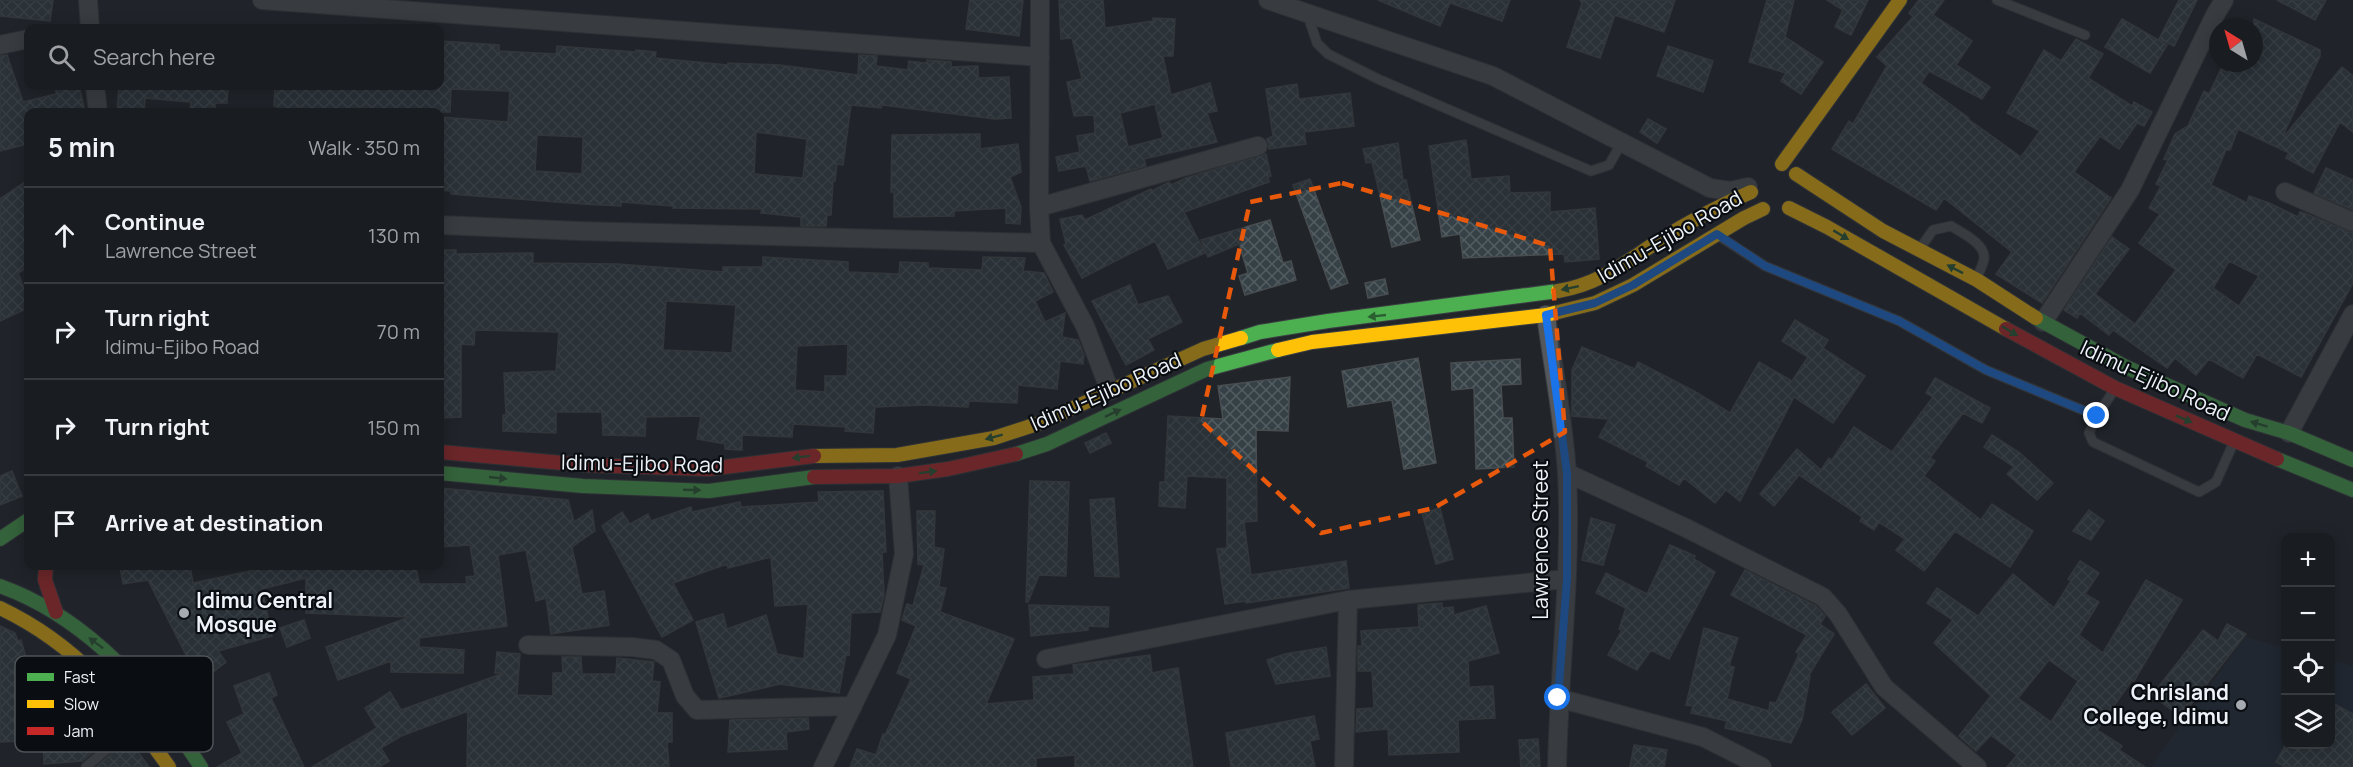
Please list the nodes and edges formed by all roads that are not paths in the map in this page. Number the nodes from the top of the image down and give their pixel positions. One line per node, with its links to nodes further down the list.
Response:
1 (88, 0): 9 (street)
2 (262, 0): 13 (street)
3 (1040, 0): 13 (street)
4 (1268, 0): 8 (street)
5 (1900, 0): 18 (main road, Idimu-Ejibo Road)
6 (1997, 0): 10 (lane)
7 (2224, 0): 32 (street)
8 (1307, 13): 16 (street); 16 (lane)
9 (90, 24)
10 (2085, 35)
11 (24, 40): 12 (street)
12 (0, 45)
13 (1040, 57): 21 (street)
14 (95, 90): 15 (street)
15 (98, 108)
16 (1622, 142): 19 (street)
17 (1258, 146): 21 (street)
18 (1796, 174): 22 (main road); 28 (main road, Idimu-Ejibo Road)
19 (1752, 185): 23 (main road); 34 (main road, Idimu-Ejibo Road, one-way to 34)
20 (2285, 192): 24 (street)
21 (1039, 207): 27 (street)
22 (1789, 208): 23 (main road); 28 (main road, Idimu-Ejibo Road, one-way to 28)
23 (1763, 209): 26 (main road, Idimu-Ejibo Road)
24 (2353, 222)
25 (444, 225): 27 (street)
26 (1717, 234): 31 (main road, Idimu-Ejibo Road); 35 (lane)
27 (1041, 243): 34 (street)
28 (1912, 261): 29 (main road, Idimu-Ejibo Road, one-way to 28); 29 (lane); 33 (main road, Idimu-Ejibo Road, one-way to 33)
29 (1977, 280): 32 (main road, Idimu-Ejibo Road)
30 (2353, 314): 36 (street)
31 (1546, 315): 41 (street, Lawrence Street); 42 (main road, Idimu-Ejibo Road, one-way to 31)
32 (2043, 322): 36 (main road, Idimu-Ejibo Road, one-way to 32)
33 (2115, 388): 35 (lane); 37 (main road, Idimu-Ejibo Road, one-way to 37)
34 (1110, 391): 38 (main road, Idimu-Ejibo Road, one-way to 38)
35 (2097, 416): 37 (lane)
36 (2289, 433): 39 (main road, Idimu-Ejibo Road)
37 (2234, 442): 43 (main road, Idimu-Ejibo Road)
38 (444, 452)
39 (2353, 460)
40 (444, 472): 42 (main road, Idimu-Ejibo Road, one-way to 42)
41 (1567, 473): 47 (street, Lawrence Street); 68 (street)
42 (898, 476): 57 (street)
43 (2353, 490)
44 (24, 523): 45 (main road)
45 (0, 539)
46 (46, 570): 51 (main road)
47 (1567, 579): 49 (street); 56 (street, Lawrence Street)
48 (0, 585): 51 (main road)
49 (1348, 600): 55 (street); 65 (street)
50 (0, 608): 53 (main road)
51 (56, 612): 54 (main road, one-way to 51)
52 (528, 645): 57 (street)
53 (75, 656)
54 (112, 656)
55 (1046, 659)
56 (1558, 698): 66 (street, Lawrence Street); 67 (street)
57 (853, 706): 64 (street)
58 (104, 752): 61 (lane)
59 (158, 752): 62 (main road)
60 (190, 752): 63 (main road, one-way to 60)
61 (86, 767)
62 (169, 767)
63 (201, 767)
64 (823, 767)
65 (1344, 767)
66 (1557, 767)
67 (1762, 767)
68 (1977, 767)

